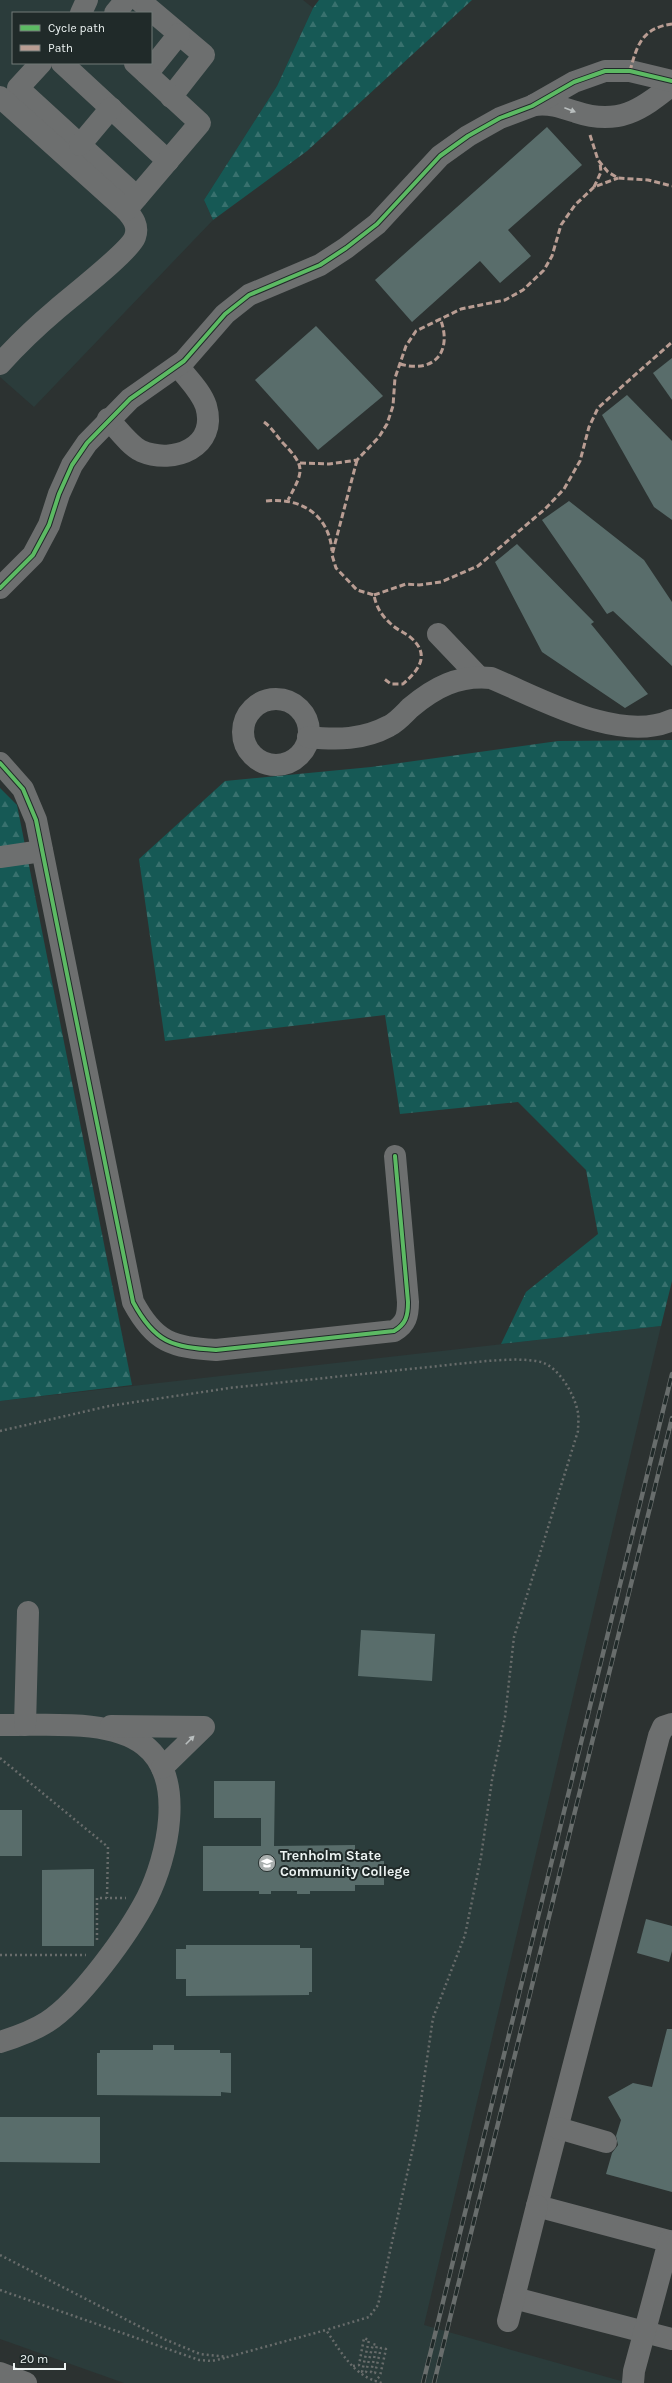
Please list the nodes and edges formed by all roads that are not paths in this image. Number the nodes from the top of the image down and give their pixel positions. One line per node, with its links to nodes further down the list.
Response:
1 (87, 0): 3 (street)
2 (126, 0): 4 (street)
3 (81, 12)
4 (117, 12)
5 (152, 13): 6 (street)
6 (179, 34): 7 (street); 13 (street)
7 (152, 59)
8 (40, 64): 17 (street)
9 (63, 64): 16 (street)
10 (141, 69): 13 (street)
11 (672, 81): 15 (street)
12 (672, 85): 15 (street, one-way to 12)
13 (172, 97): 18 (street)
14 (0, 98): 19 (street)
15 (532, 106): 21 (street)
16 (111, 108): 17 (street); 18 (street)
17 (80, 145): 19 (street)
18 (168, 161): 19 (street)
19 (132, 204): 20 (street)
20 (0, 364)
21 (178, 366): 22 (street); 22 (street)
22 (108, 419): 23 (street)
23 (0, 588)
24 (438, 634): 25 (street)
25 (479, 677): 26 (street); 27 (street)
26 (672, 720)
27 (308, 737)
28 (0, 763): 29 (street)
29 (42, 850): 30 (street); 31 (street)
30 (0, 857)
31 (395, 1156)
32 (28, 1612): 35 (street)
33 (672, 1724): 39 (street)
34 (0, 1725): 35 (street)
35 (25, 1726): 36 (street)
36 (82, 1726): 37 (street); 37 (street, one-way to 36)
37 (162, 1768): 38 (street)
38 (0, 2042)
39 (558, 2128): 40 (street); 41 (street)
40 (606, 2142)
41 (538, 2206): 42 (street); 43 (street)
42 (670, 2241): 45 (street)
43 (514, 2298): 44 (street); 45 (street)
44 (508, 2321)
45 (644, 2332): 46 (street); 49 (street)
46 (672, 2339)
47 (0, 2373): 48 (street)
48 (26, 2383)
49 (633, 2383)

